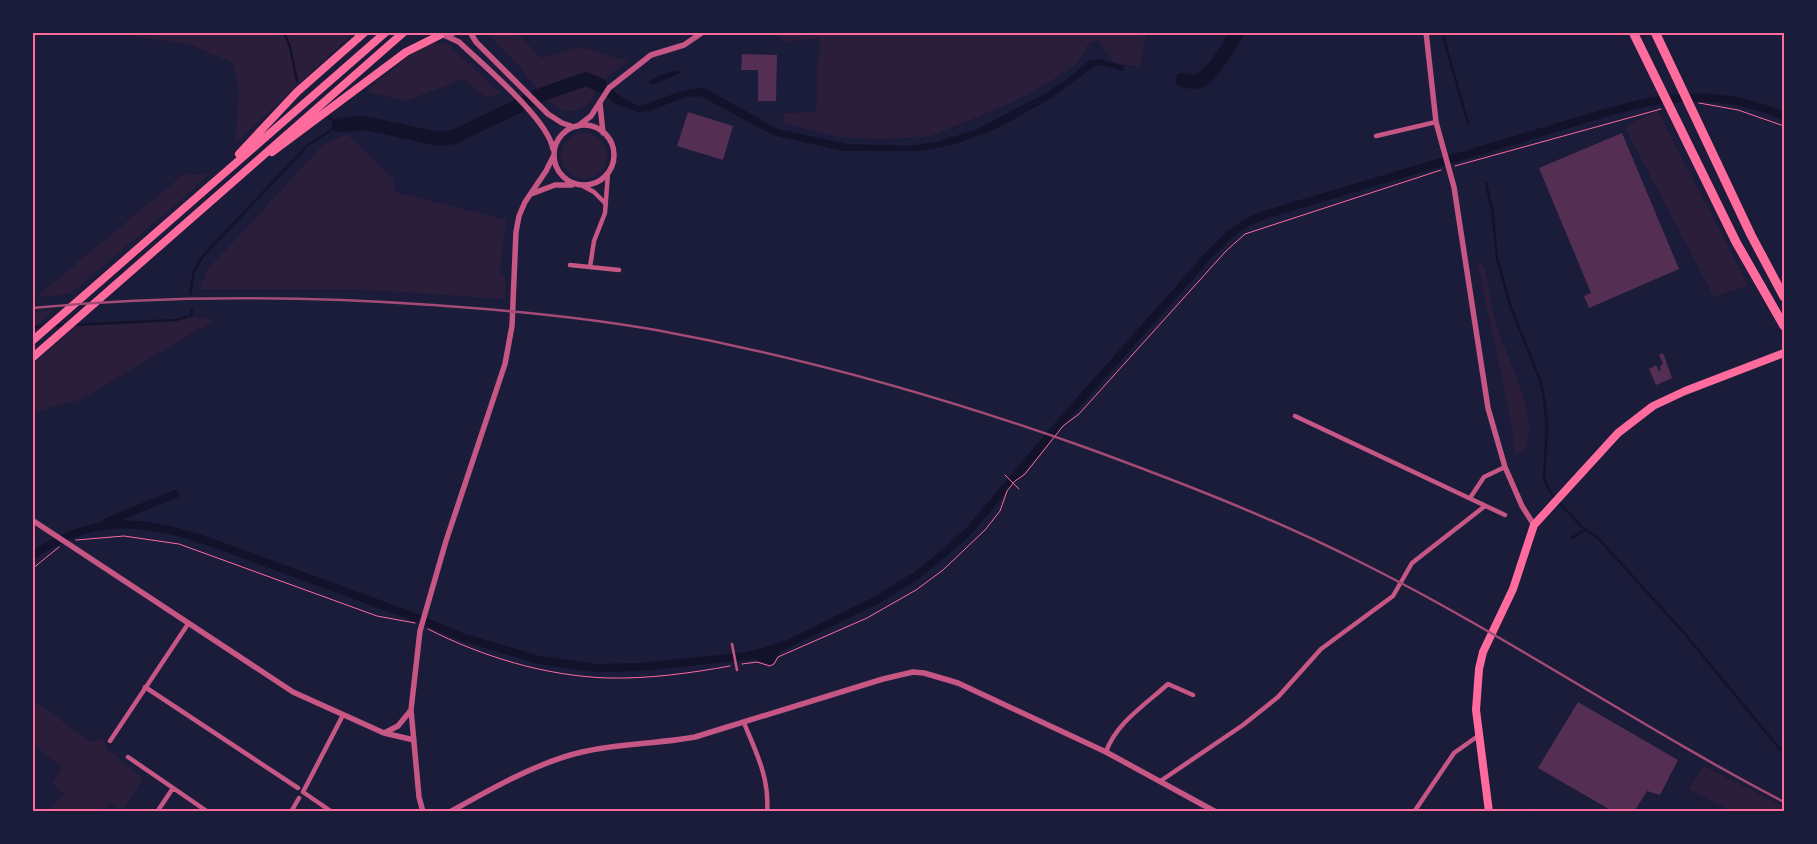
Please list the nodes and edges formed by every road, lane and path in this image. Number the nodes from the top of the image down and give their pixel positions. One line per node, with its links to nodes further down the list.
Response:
1 (366, 32): 25 (main road)
2 (386, 32): 25 (main road)
3 (404, 32): 23 (main road)
4 (456, 32): 10 (street)
5 (470, 32): 15 (street)
6 (703, 32): 11 (street)
7 (1426, 32): 14 (street)
8 (1633, 32): 32 (highway)
9 (1655, 32): 12 (highway)
10 (440, 34): 19 (street); 23 (main road)
11 (601, 101): 15 (street); 17 (street)
12 (1691, 107): 16 (path); 31 (highway)
13 (1661, 109): 20 (path)
14 (1436, 122): 18 (street); 37 (street)
15 (576, 126): 17 (street); 19 (street)
16 (1784, 126)
17 (603, 133): 22 (street)
18 (1376, 136)
19 (554, 153): 24 (street); 26 (street)
20 (1472, 161)
21 (1436, 171): 49 (path)
22 (608, 173): 24 (street); 27 (street)
23 (237, 177): 35 (main road)
24 (580, 185): 26 (street); 27 (street)
25 (205, 190): 33 (main road)
26 (529, 195): 54 (street)
27 (605, 204): 29 (street)
28 (570, 265): 29 (street)
29 (590, 267): 30 (street)
30 (619, 270)
31 (1782, 293)
32 (1784, 326)
33 (32, 341)
34 (1784, 353): 44 (main road)
35 (32, 358)
36 (1294, 416): 40 (street)
37 (1505, 467): 40 (street); 44 (street)
38 (1005, 475): 39 (path)
39 (1019, 489)
40 (1470, 498): 41 (street)
41 (1485, 506): 42 (street); 63 (street)
42 (1505, 515)
43 (32, 520): 45 (street)
44 (1534, 525): 58 (main road)
45 (69, 544): 46 (path); 47 (street); 50 (path)
46 (32, 569)
47 (188, 624): 52 (street); 55 (street)
48 (732, 644): 51 (lane)
49 (739, 665)
50 (730, 667)
51 (737, 670)
52 (145, 687): 60 (street); 65 (street)
53 (1193, 696): 61 (street)
54 (411, 710): 57 (street); 59 (street)
55 (343, 716): 57 (street); 70 (street)
56 (744, 722): 61 (street); 72 (street); 73 (street)
57 (384, 733): 59 (street)
58 (1478, 736): 75 (street); 76 (main road)
59 (414, 740): 71 (street)
60 (110, 741)
61 (1106, 752): 63 (street)
62 (128, 757): 64 (street)
63 (1162, 780): 74 (street)
64 (173, 788): 67 (street); 68 (street)
65 (298, 788)
66 (299, 798): 69 (street)
67 (157, 812)
68 (208, 812)
69 (291, 812)
70 (332, 812)
71 (423, 812)
72 (450, 812)
73 (767, 812)
74 (1216, 812)
75 (1414, 812)
76 (1489, 812)

